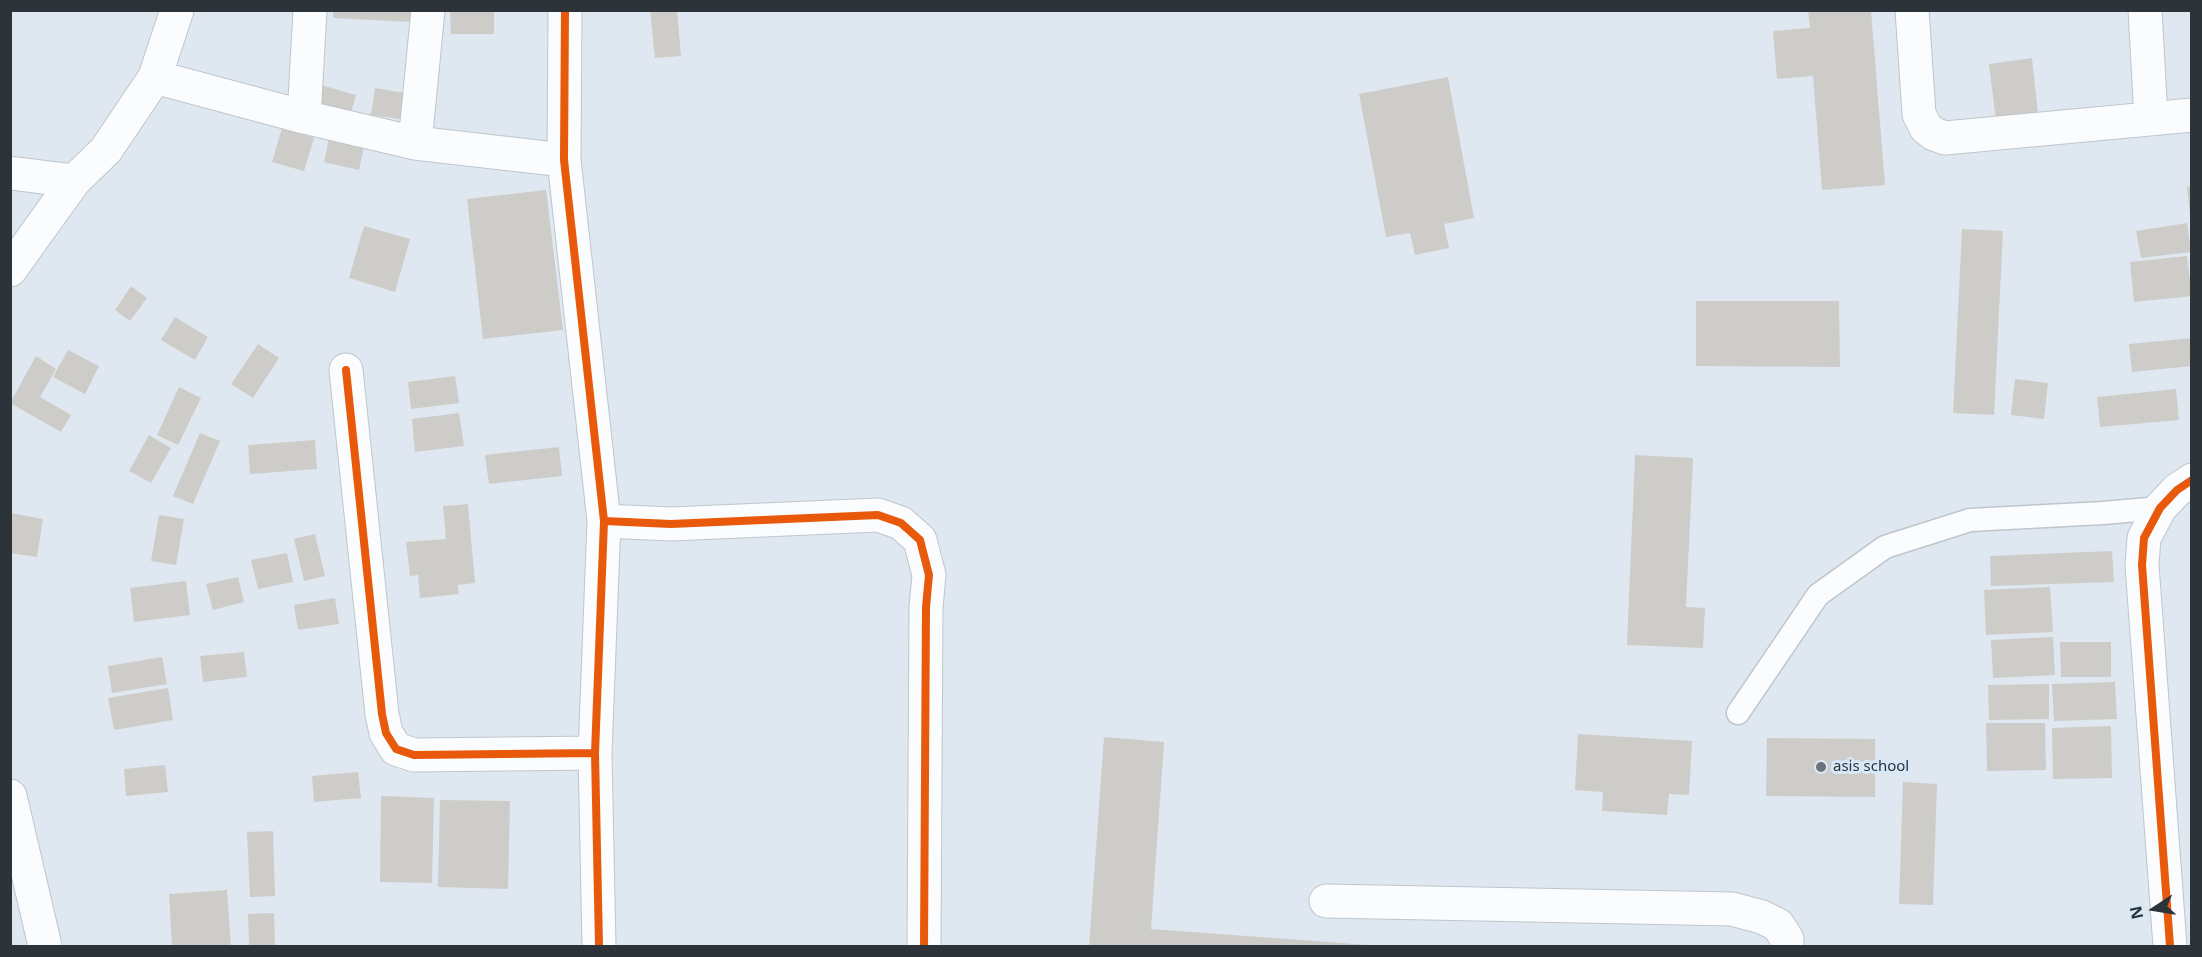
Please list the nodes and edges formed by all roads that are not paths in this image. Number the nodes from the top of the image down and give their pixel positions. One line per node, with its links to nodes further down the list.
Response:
1 (177, 10): 7 (street)
2 (310, 10): 9 (street)
3 (428, 10): 11 (street)
4 (565, 10): 12 (street)
5 (1912, 10): 10 (street)
6 (2145, 10): 10 (street)
7 (155, 77): 9 (street); 14 (street)
8 (2192, 116): 10 (street)
9 (304, 117): 11 (street)
10 (2151, 118)
11 (415, 143): 12 (street)
12 (564, 160): 19 (street)
13 (10, 173): 14 (street)
14 (74, 181): 15 (street)
15 (10, 270)
16 (346, 370): 21 (street)
17 (2192, 480): 18 (street)
18 (2160, 508): 20 (lane); 28 (street)
19 (604, 521): 21 (street); 26 (street)
20 (1738, 713)
21 (595, 753): 25 (street)
22 (10, 796): 24 (street)
23 (1326, 901): 27 (street)
24 (45, 946)
25 (599, 946)
26 (924, 946)
27 (1787, 946)
28 (2170, 946)

